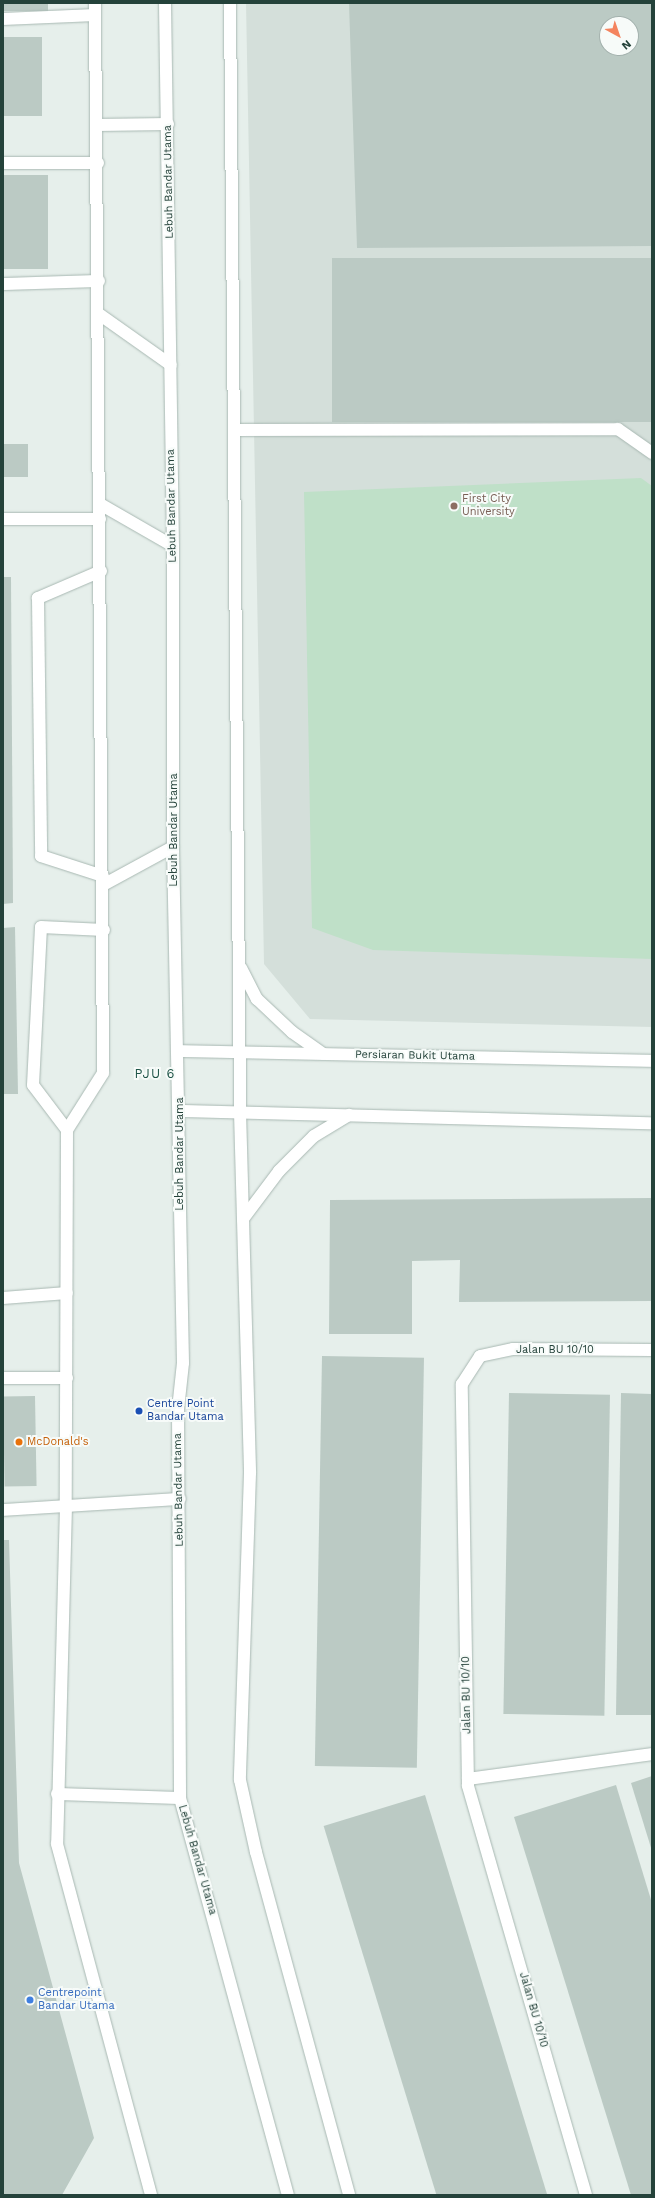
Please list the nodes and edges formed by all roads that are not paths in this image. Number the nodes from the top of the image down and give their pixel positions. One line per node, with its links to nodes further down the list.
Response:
1 (165, 3): 5 (main road, Lebuh Bandar Utama)
2 (230, 3): 13 (main road)
3 (95, 9): 4 (main road); 6 (main road)
4 (3, 19)
5 (168, 124): 6 (main road); 12 (main road, Lebuh Bandar Utama)
6 (97, 125): 8 (main road)
7 (3, 163): 8 (main road)
8 (98, 163): 9 (main road)
9 (99, 281): 10 (main road); 11 (main road)
10 (3, 284)
11 (100, 314): 12 (main road); 15 (main road)
12 (171, 365): 18 (main road, Lebuh Bandar Utama)
13 (235, 430): 14 (main road); 23 (main road)
14 (652, 453)
15 (100, 504): 17 (main road); 18 (main road)
16 (3, 519): 17 (main road)
17 (100, 519): 19 (main road)
18 (173, 546): 20 (main road, Lebuh Bandar Utama)
19 (101, 571): 21 (main road); 21 (main road)
20 (173, 847): 21 (main road); 24 (main road, Lebuh Bandar Utama)
21 (103, 880): 22 (main road)
22 (104, 930): 32 (main road); 32 (main road)
23 (239, 965): 25 (main road); 26 (main road)
24 (178, 1051): 25 (main road, Persiaran Bukit Utama); 28 (main road, Lebuh Bandar Utama)
25 (240, 1052): 26 (main road, Persiaran Bukit Utama); 29 (main road)
26 (323, 1054): 27 (main road, Persiaran Bukit Utama)
27 (652, 1061)
28 (180, 1111): 29 (main road); 39 (main road, Lebuh Bandar Utama)
29 (240, 1112): 30 (main road); 33 (main road)
30 (349, 1115): 31 (main road); 33 (main road)
31 (652, 1123)
32 (68, 1130): 34 (main road)
33 (243, 1219): 48 (main road)
34 (67, 1293): 35 (main road); 38 (main road)
35 (3, 1298)
36 (652, 1350): 43 (main road, Jalan BU 10/10)
37 (3, 1378): 38 (main road)
38 (67, 1378): 40 (main road)
39 (180, 1499): 40 (main road); 45 (main road, Lebuh Bandar Utama)
40 (66, 1506): 41 (main road); 44 (main road)
41 (3, 1510)
42 (652, 1754): 43 (main road)
43 (468, 1779): 49 (main road, Jalan BU 10/10)
44 (57, 1794): 45 (main road); 46 (main road)
45 (180, 1798): 47 (main road, Lebuh Bandar Utama)
46 (151, 2195)
47 (288, 2195)
48 (349, 2195)
49 (586, 2195)

